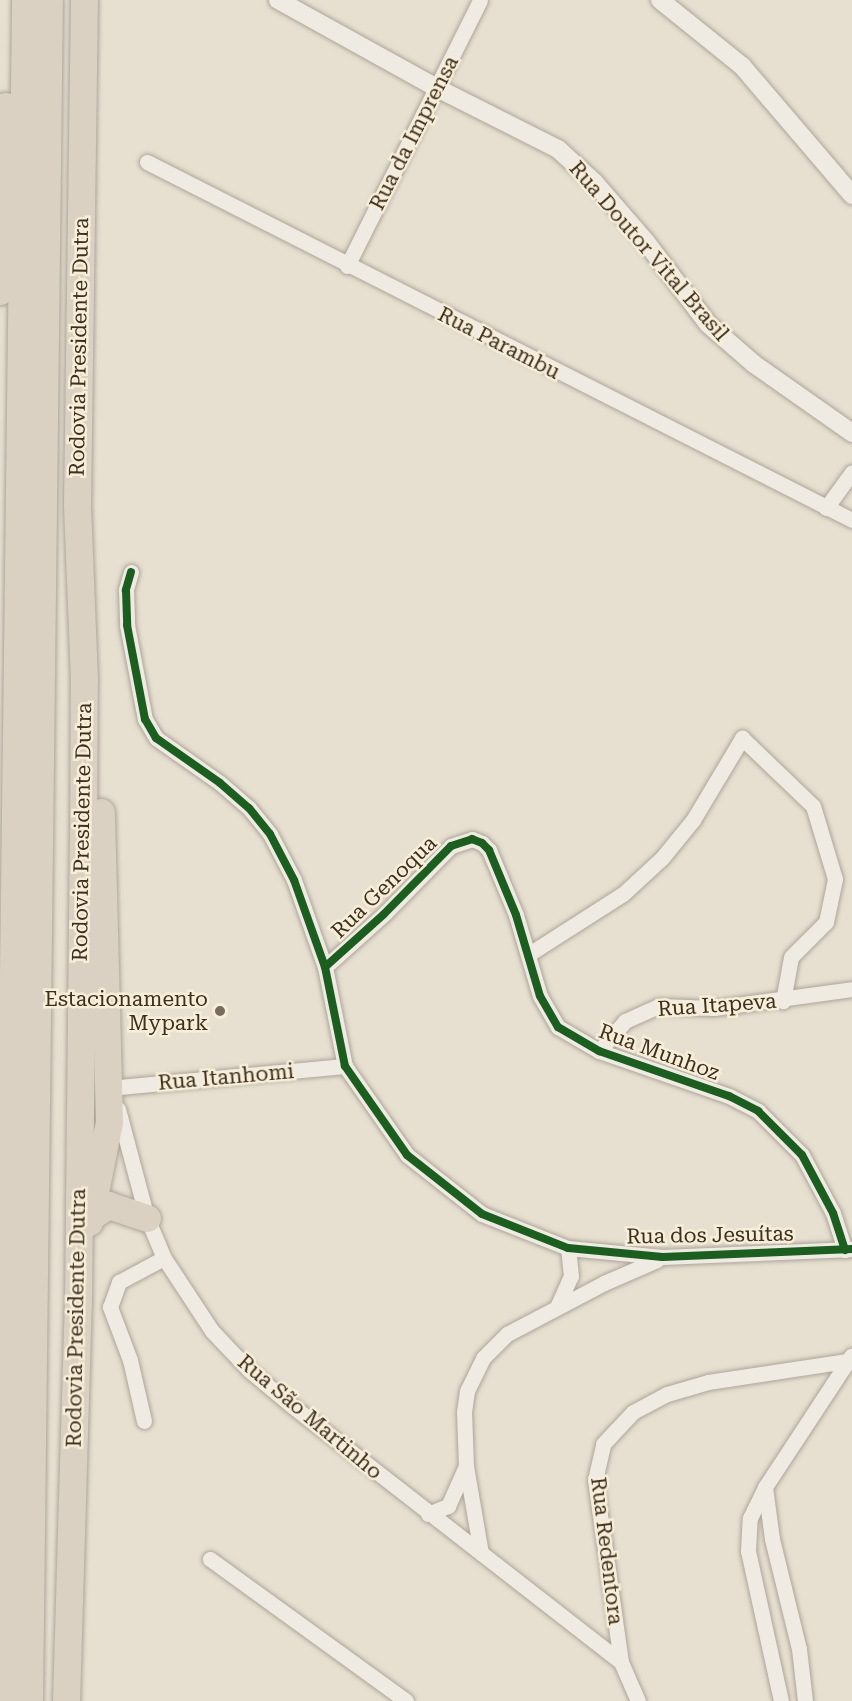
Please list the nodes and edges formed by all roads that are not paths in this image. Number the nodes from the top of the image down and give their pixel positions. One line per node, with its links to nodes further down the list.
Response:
1 (8, 0): 14 (highway)
2 (24, 0): 49 (highway)
3 (49, 0): 50 (highway, Rodovia Presidente Dutra)
4 (84, 0): 10 (highway, Rodovia Presidente Dutra)
5 (102, 0): 10 (highway)
6 (278, 0): 9 (street, Rua Doutor Vital Brasil)
7 (480, 0): 9 (street, Rua da Imprensa)
8 (660, 0): 12 (street)
9 (436, 88): 13 (street, Rua da Imprensa); 15 (street, Rua Doutor Vital Brasil)
10 (81, 153): 17 (highway, Rodovia Presidente Dutra)
11 (147, 162): 13 (street, Rua Parambu)
12 (852, 195)
13 (347, 266): 18 (street, Rua Parambu)
14 (0, 291)
15 (852, 433)
16 (852, 472): 18 (street)
17 (77, 505): 28 (highway); 37 (highway, Rodovia Presidente Dutra)
18 (826, 508): 19 (street, Rua Parambu)
19 (852, 520)
20 (131, 572): 23 (street, Rua dos Jesuítas)
21 (472, 839): 22 (street, Rua Munhoz); 23 (street, Rua Genoqua)
22 (529, 954): 25 (street); 26 (street, Rua Munhoz)
23 (325, 967): 27 (street, Rua dos Jesuítas)
24 (852, 989): 25 (street, Rua Itapeva)
25 (783, 1001): 26 (street, Rua Itapeva)
26 (599, 1051): 32 (street, Rua Munhoz)
27 (345, 1066): 28 (street, Rua Itanhomi); 31 (street, Rua dos Jesuítas)
28 (110, 1088): 29 (highway); 30 (street, Rua São Martinho)
29 (90, 1217): 30 (highway); 37 (highway)
30 (147, 1218): 35 (street, Rua São Martinho)
31 (568, 1248): 33 (street, Rua dos Jesuítas); 38 (street)
32 (848, 1250): 34 (street, Rua dos Jesuítas)
33 (609, 1254): 34 (street, Rua dos Jesuítas); 36 (street)
34 (663, 1257): 36 (street)
35 (164, 1258): 42 (street); 45 (street, Rua São Martinho)
36 (604, 1283): 38 (street)
37 (78, 1303): 51 (highway, Rodovia Presidente Dutra)
38 (557, 1307): 43 (street)
39 (850, 1357): 40 (street, Rua Redentora); 41 (street)
40 (807, 1367): 41 (street); 48 (street, Rua Redentora)
41 (829, 1388): 44 (street)
42 (144, 1421)
43 (466, 1466): 45 (street); 46 (street)
44 (765, 1487): 54 (street); 55 (street)
45 (428, 1514): 46 (street, Rua São Martinho)
46 (481, 1553): 48 (street, Rua São Martinho)
47 (210, 1559): 52 (street)
48 (621, 1662): 53 (street, Rua Redentora)
49 (4, 1701)
50 (29, 1701)
51 (66, 1701)
52 (406, 1701)
53 (638, 1701)
54 (781, 1701)
55 (805, 1701)

